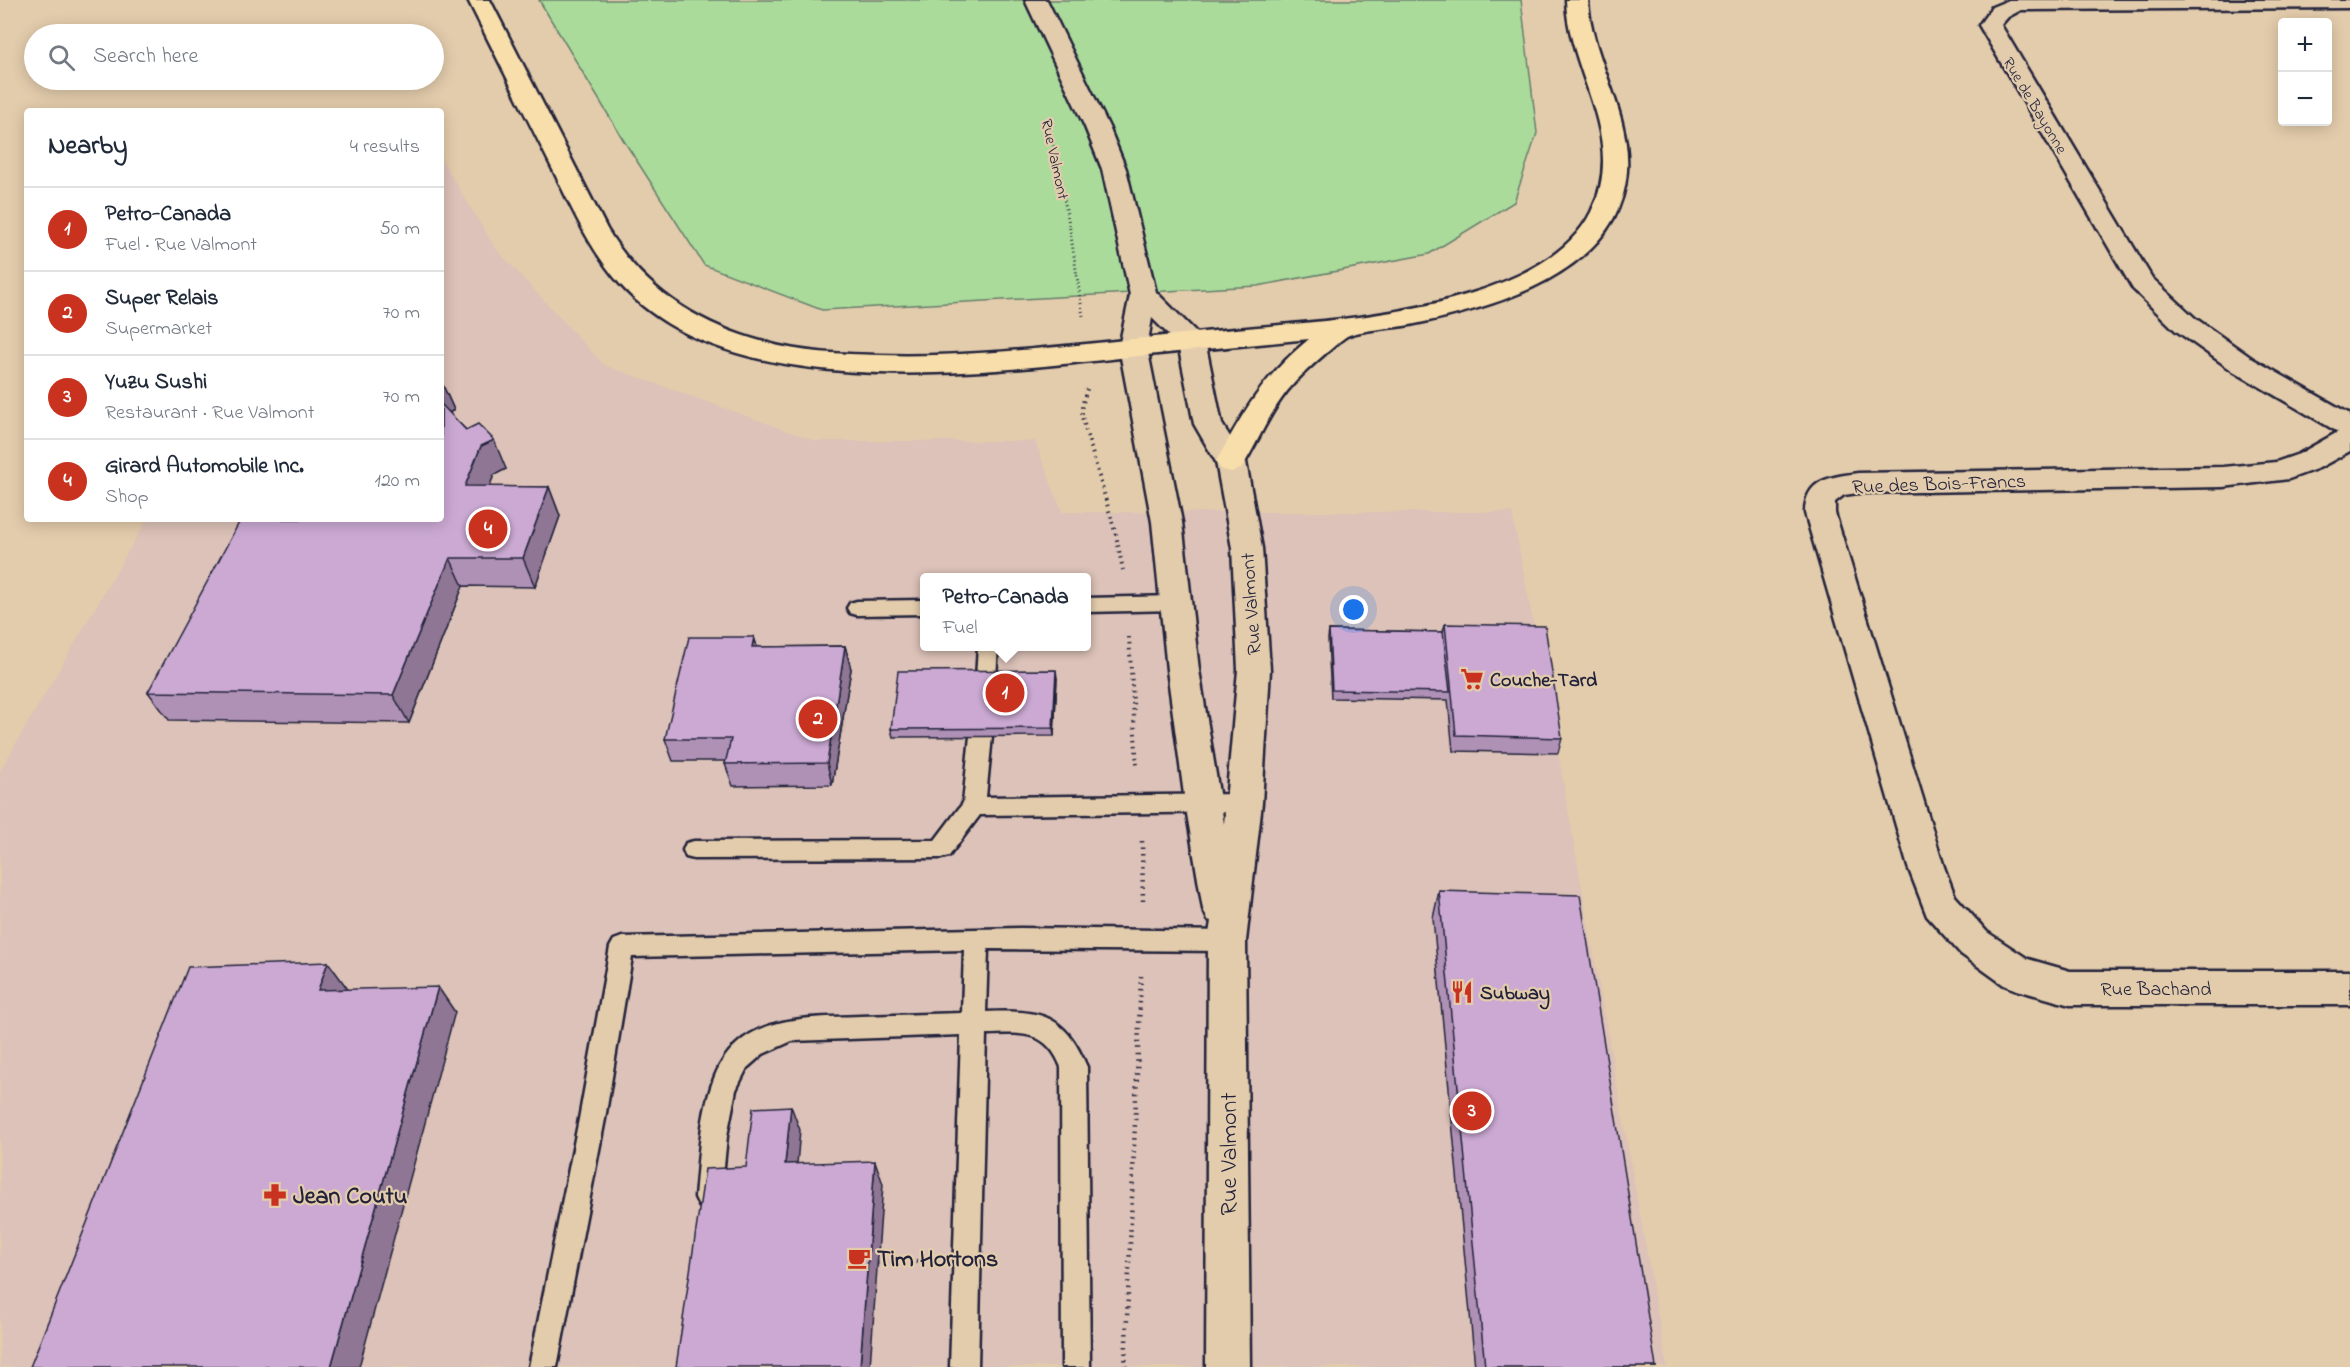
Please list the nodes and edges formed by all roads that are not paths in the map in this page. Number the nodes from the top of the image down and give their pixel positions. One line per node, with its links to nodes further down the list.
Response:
1 (480, 0): 8 (highway)
2 (1036, 0): 5 (street, Rue Valmont)
3 (1577, 0): 6 (highway)
4 (2350, 2): 9 (street, Rue de Bayonne)
5 (1143, 295): 7 (street); 8 (street, Rue Valmont)
6 (1342, 326): 7 (highway); 11 (highway)
7 (1191, 341): 8 (highway); 11 (street, Rue Valmont)
8 (1133, 347): 12 (street, Rue Valmont)
9 (2350, 426)
10 (2350, 438): 25 (street, Rue des Bois-Francs)
11 (1231, 462): 20 (street, Rue Valmont)
12 (1178, 603): 13 (lane); 19 (street, Rue Valmont)
13 (1091, 605)
14 (858, 608): 15 (lane)
15 (920, 608)
16 (988, 651): 17 (lane)
17 (986, 678)
18 (981, 736): 21 (lane)
19 (1202, 802): 20 (lane); 21 (lane); 24 (street, Rue Valmont)
20 (1244, 803): 24 (street, Rue Valmont)
21 (974, 806): 22 (lane)
22 (694, 850)
23 (976, 939): 24 (lane); 27 (lane); 29 (lane)
24 (1227, 940): 32 (street, Rue Valmont)
25 (1974, 943): 26 (street, Rue Bachand)
26 (2350, 988)
27 (973, 1024): 28 (lane); 30 (lane); 31 (lane)
28 (705, 1217)
29 (543, 1367)
30 (964, 1367)
31 (1076, 1367)
32 (1228, 1367)

